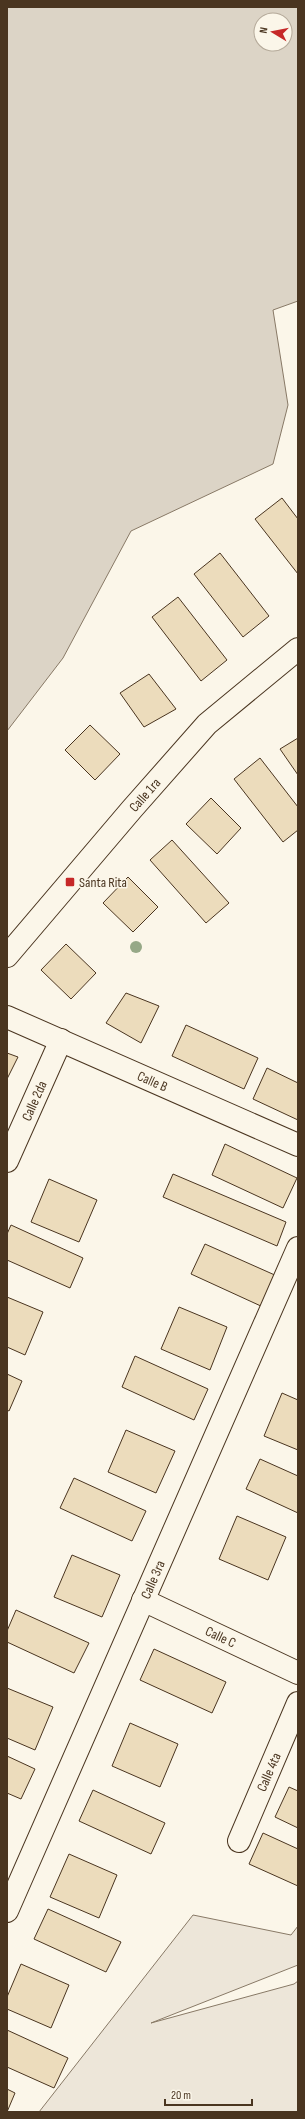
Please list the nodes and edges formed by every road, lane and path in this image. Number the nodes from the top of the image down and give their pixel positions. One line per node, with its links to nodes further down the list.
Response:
1 (298, 649): 2 (street, Calle 1ra)
2 (7, 956)
3 (7, 1016): 4 (street, Calle B)
4 (61, 1040): 5 (street, Calle B); 6 (street, Calle 2da)
5 (298, 1145)
6 (7, 1161)
7 (298, 1248): 8 (street, Calle 3ra)
8 (143, 1600): 9 (street, Calle C); 12 (street, Calle 3ra)
9 (298, 1673)
10 (298, 1703): 11 (street, Calle 4ta)
11 (239, 1841)
12 (7, 1912)

